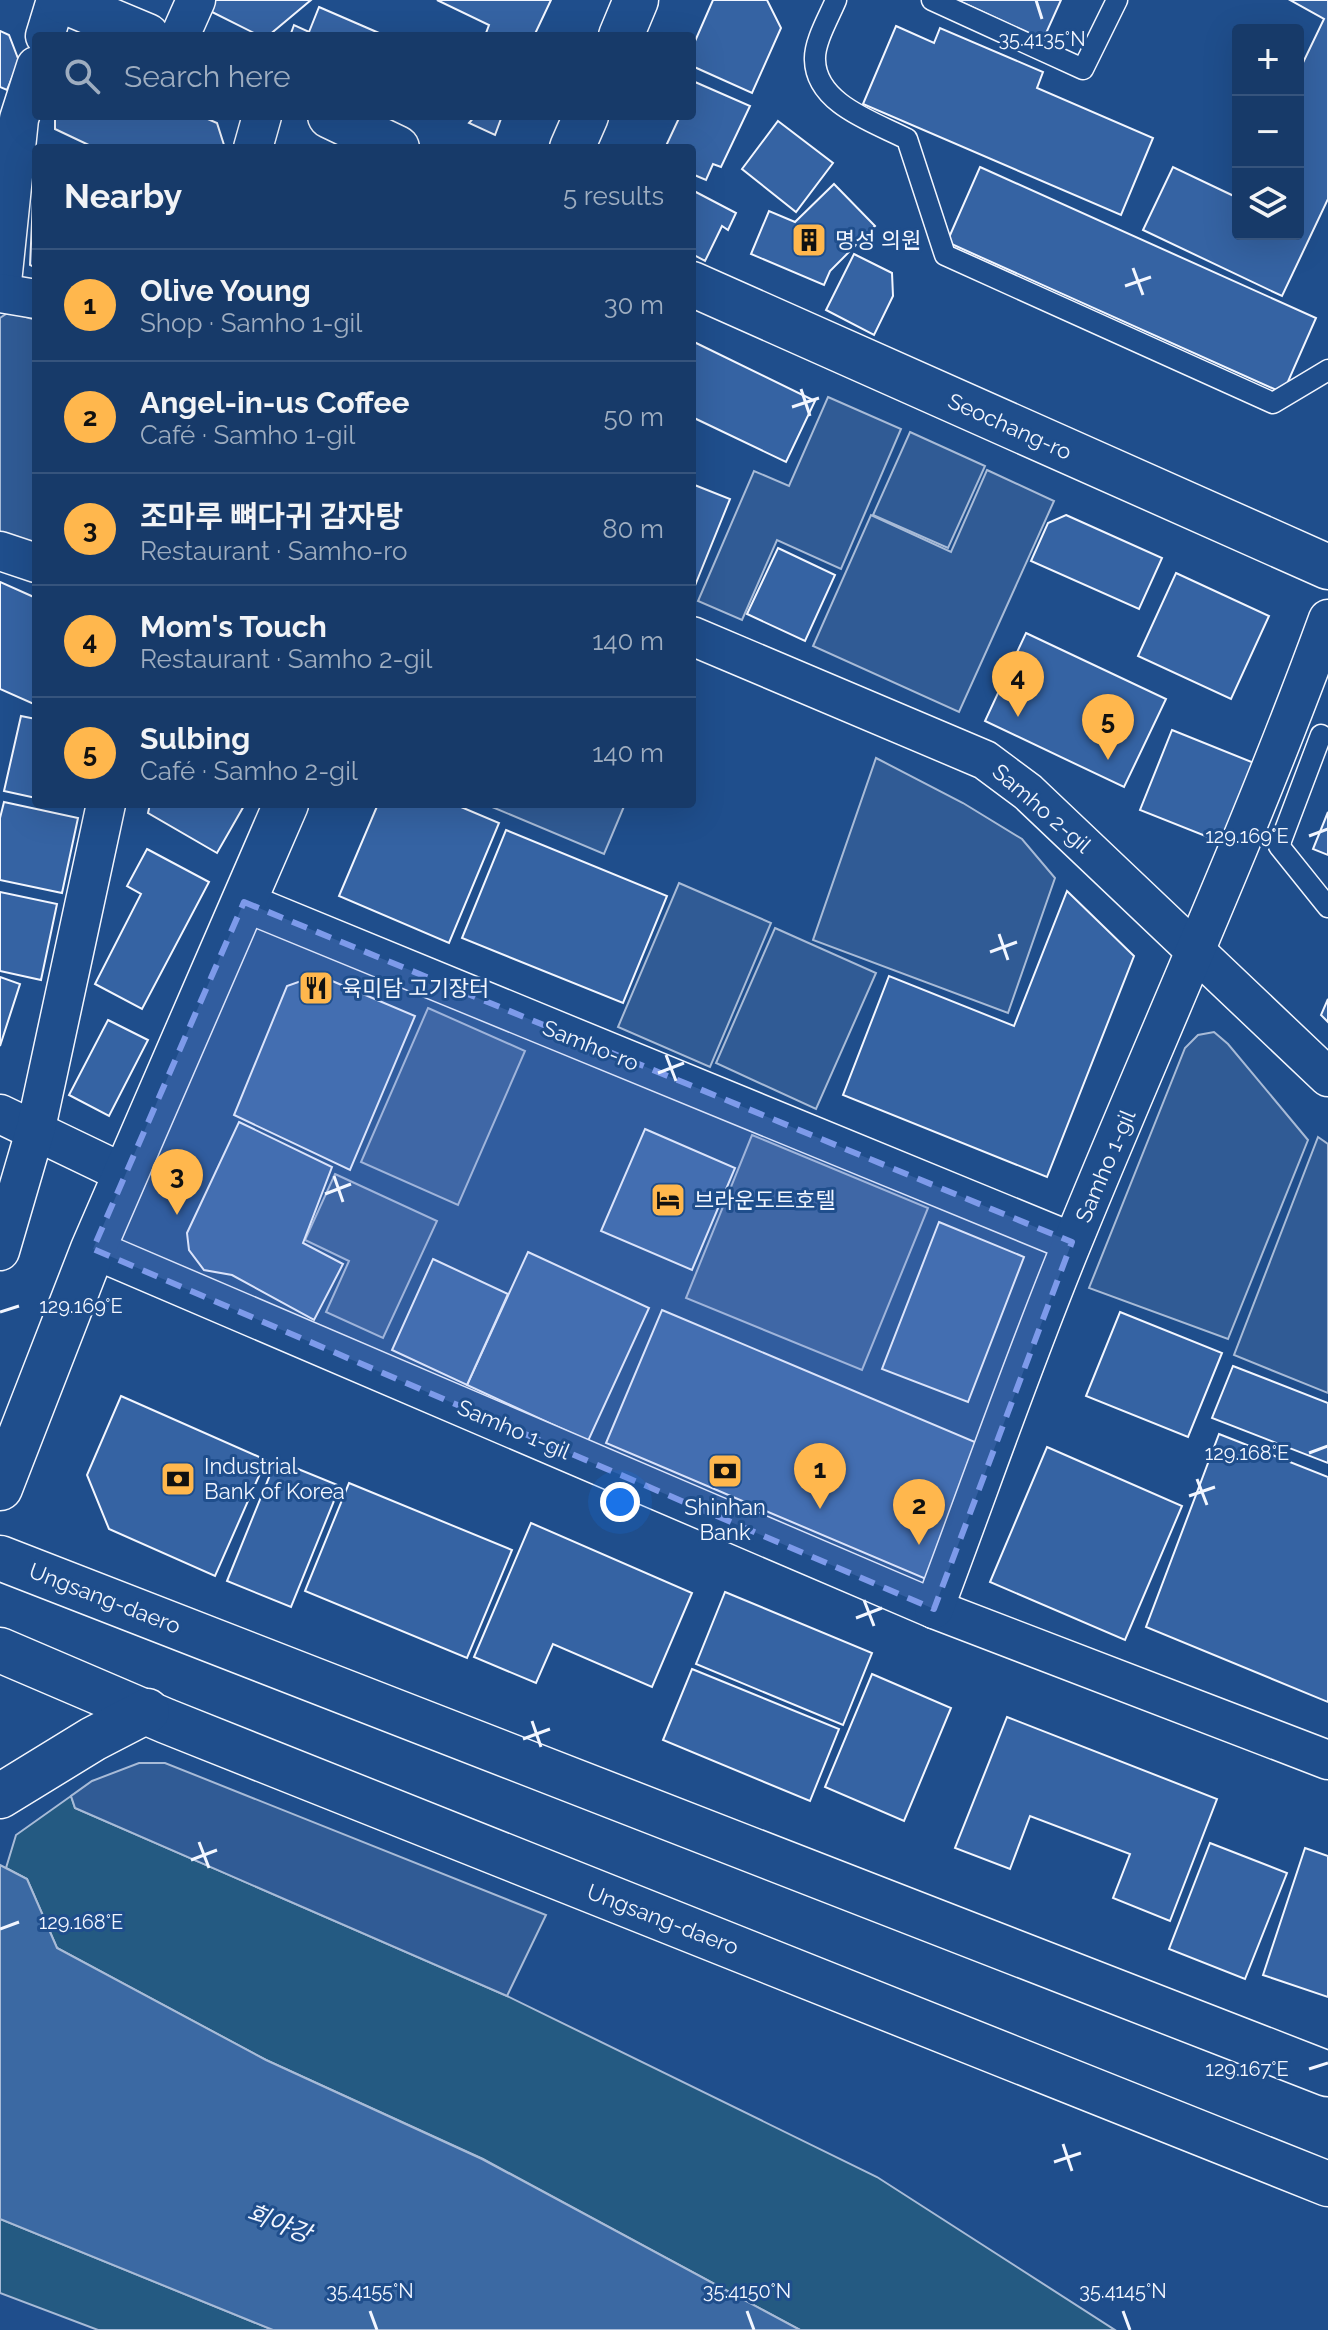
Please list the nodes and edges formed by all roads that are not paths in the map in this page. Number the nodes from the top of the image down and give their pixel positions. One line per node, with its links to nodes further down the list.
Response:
1 (59, 0): 7 (street); 8 (main road)
2 (196, 0): 9 (street)
3 (636, 0): 10 (main road)
4 (836, 0): 21 (lane)
5 (932, 0): 6 (lane)
6 (1117, 0)
7 (47, 32)
8 (137, 32)
9 (182, 32)
10 (623, 32)
11 (32, 74): 12 (street)
12 (10, 119): 19 (street)
13 (261, 120): 16 (street)
14 (338, 120): 17 (main road)
15 (584, 120): 18 (main road)
16 (254, 144)
17 (389, 144)
18 (574, 144)
19 (8, 282)
20 (696, 286): 24 (main road, Seochang-ro)
21 (1328, 370)
22 (0, 551): 23 (street)
23 (32, 562)
24 (1328, 567)
25 (1328, 619): 27 (street, Samho 1-gil)
26 (696, 638): 32 (street, Samho 2-gil)
27 (1313, 731): 31 (lane); 32 (street, Samho 1-gil)
28 (105, 808): 35 (street)
29 (284, 808): 30 (main road)
30 (244, 902): 36 (main road); 37 (street, Samho-ro)
31 (1328, 907)
32 (1198, 950): 33 (street, Samho 2-gil); 37 (street, Samho 1-gil)
33 (1328, 1077)
34 (0, 1114): 35 (street)
35 (36, 1128): 36 (street); 39 (street)
36 (125, 1174): 38 (main road)
37 (1072, 1242): 42 (street, Samho 1-gil)
38 (93, 1249): 40 (main road); 42 (street, Samho 1-gil)
39 (0, 1251)
40 (0, 1488)
41 (0, 1558): 47 (main road, Ungsang-daero)
42 (934, 1609): 45 (street, Samho 1-gil)
43 (0, 1650): 44 (main road, Ungsang-daero)
44 (147, 1711): 46 (main road); 48 (main road, Ungsang-daero)
45 (1328, 1760)
46 (0, 1796)
47 (1328, 2074)
48 (1328, 2184)

